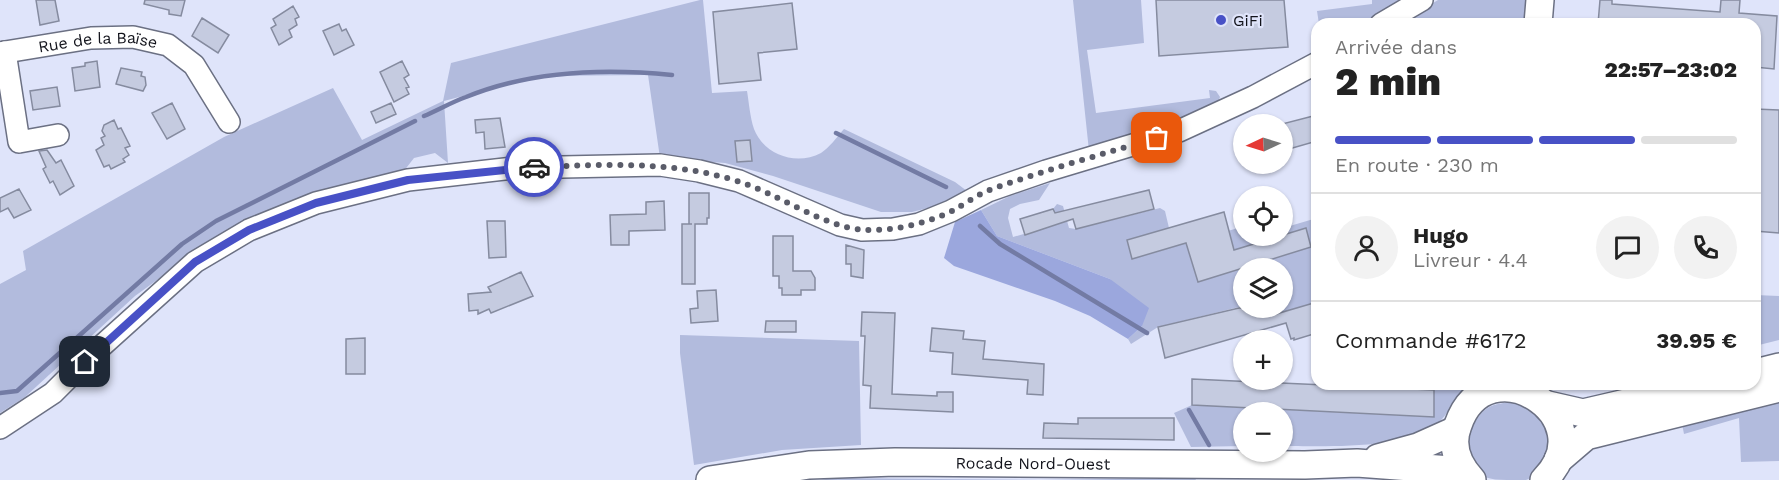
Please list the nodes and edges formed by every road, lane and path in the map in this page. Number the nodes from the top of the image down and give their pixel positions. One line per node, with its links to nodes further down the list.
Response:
1 (1422, 0): 3 (street)
2 (1540, 0): 4 (main road)
3 (1392, 18)
4 (1538, 18)
5 (2, 52): 7 (street, Rue de la Baïse); 8 (street)
6 (1311, 66): 16 (street)
7 (229, 122)
8 (58, 135)
9 (1779, 367): 10 (main road)
10 (1761, 372)
11 (1779, 388): 19 (main road)
12 (1482, 390): 17 (main road)
13 (1526, 390): 15 (main road)
14 (1682, 390): 15 (main road)
15 (1548, 405): 19 (main road)
16 (0, 428)
17 (1456, 430): 18 (main road, Rocade Nord-Ouest); 20 (main road)
18 (1358, 463): 20 (main road, Rocade Nord-Ouest); 21 (main road, Rocade Nord-Ouest)
19 (1551, 470)
20 (1468, 476)
21 (710, 480)

